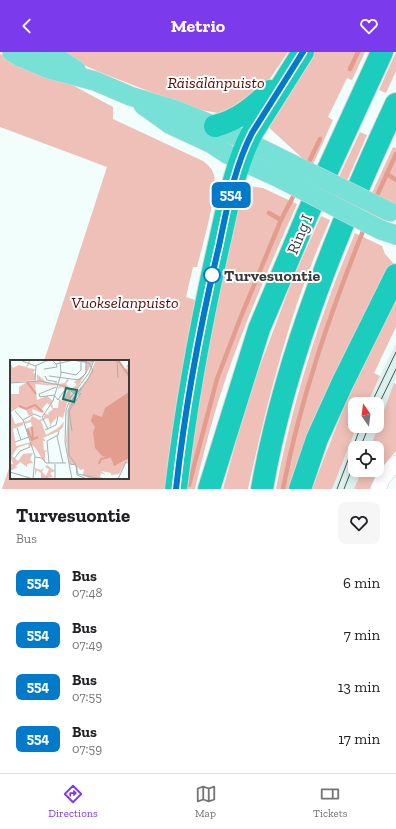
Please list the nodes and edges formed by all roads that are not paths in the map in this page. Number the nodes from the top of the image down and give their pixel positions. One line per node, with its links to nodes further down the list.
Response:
1 (12, 52): 6 (main road)
2 (44, 52): 6 (main road)
3 (303, 52): 5 (highway)
4 (382, 52): 17 (highway, Ring I)
5 (290, 72): 9 (highway); 10 (highway)
6 (95, 81): 7 (main road)
7 (130, 96): 9 (main road); 10 (main road)
8 (396, 104): 18 (highway)
9 (215, 126): 10 (main road)
10 (244, 151): 11 (main road); 16 (highway)
11 (285, 171): 12 (main road, bridge); 13 (main road, bridge)
12 (393, 214)
13 (388, 232)
14 (396, 275): 19 (highway)
15 (396, 463): 20 (street)
16 (176, 489)
17 (209, 489)
18 (262, 489)
19 (300, 489)
20 (378, 489)

